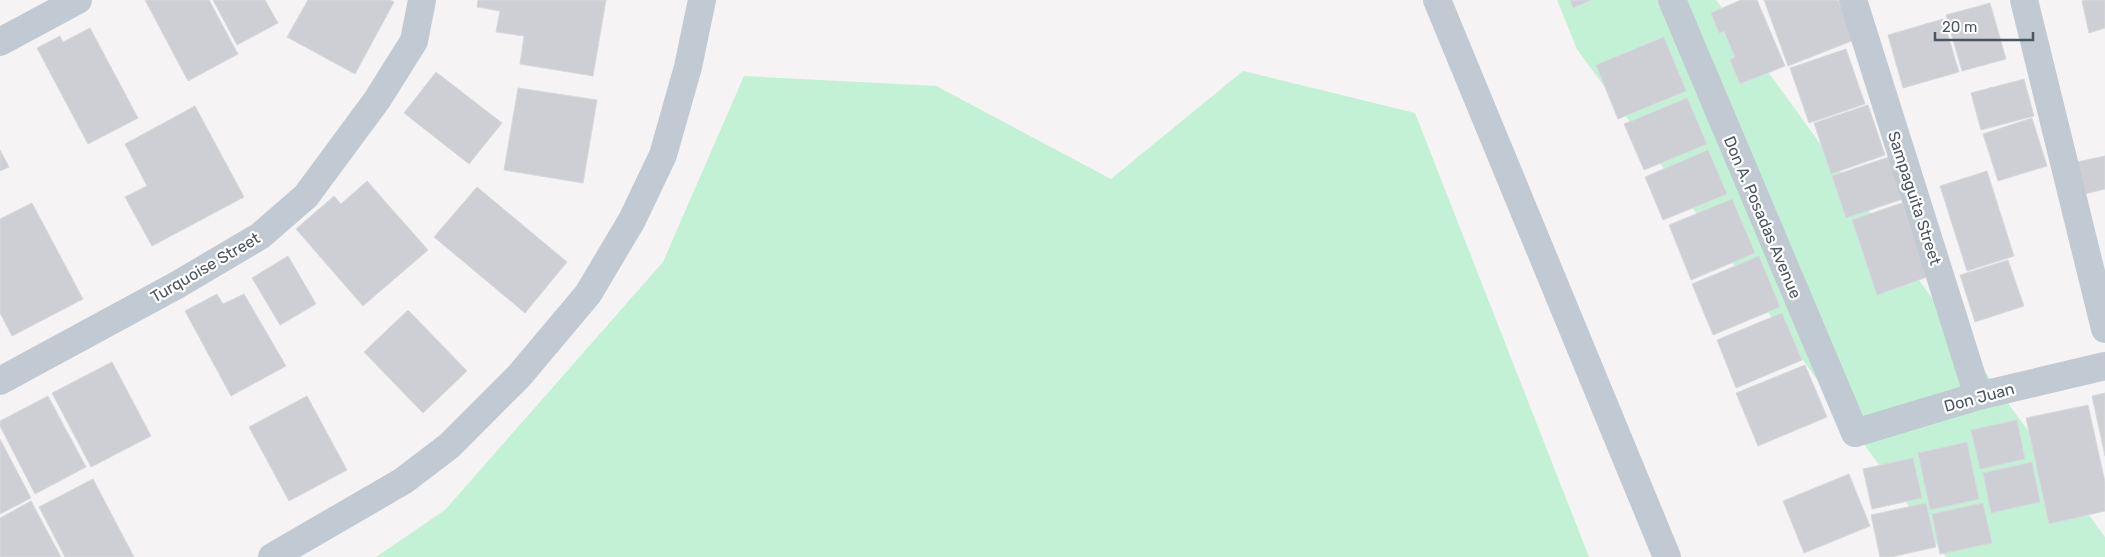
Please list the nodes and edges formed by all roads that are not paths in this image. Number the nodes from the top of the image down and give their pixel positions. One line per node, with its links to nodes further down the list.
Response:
1 (78, 0): 8 (street)
2 (422, 0): 11 (street, Turquoise Street)
3 (702, 0): 14 (street)
4 (1437, 0): 15 (street)
5 (1672, 0): 13 (street, Don A. Posadas Avenue)
6 (1853, 0): 12 (street, Sampaguita Street)
7 (2024, 0): 9 (street)
8 (0, 42)
9 (2105, 328)
10 (2105, 366): 12 (street, Don Juan)
11 (0, 380)
12 (1978, 396): 13 (street, Don Juan)
13 (1855, 434)
14 (272, 557)
15 (1667, 557)

